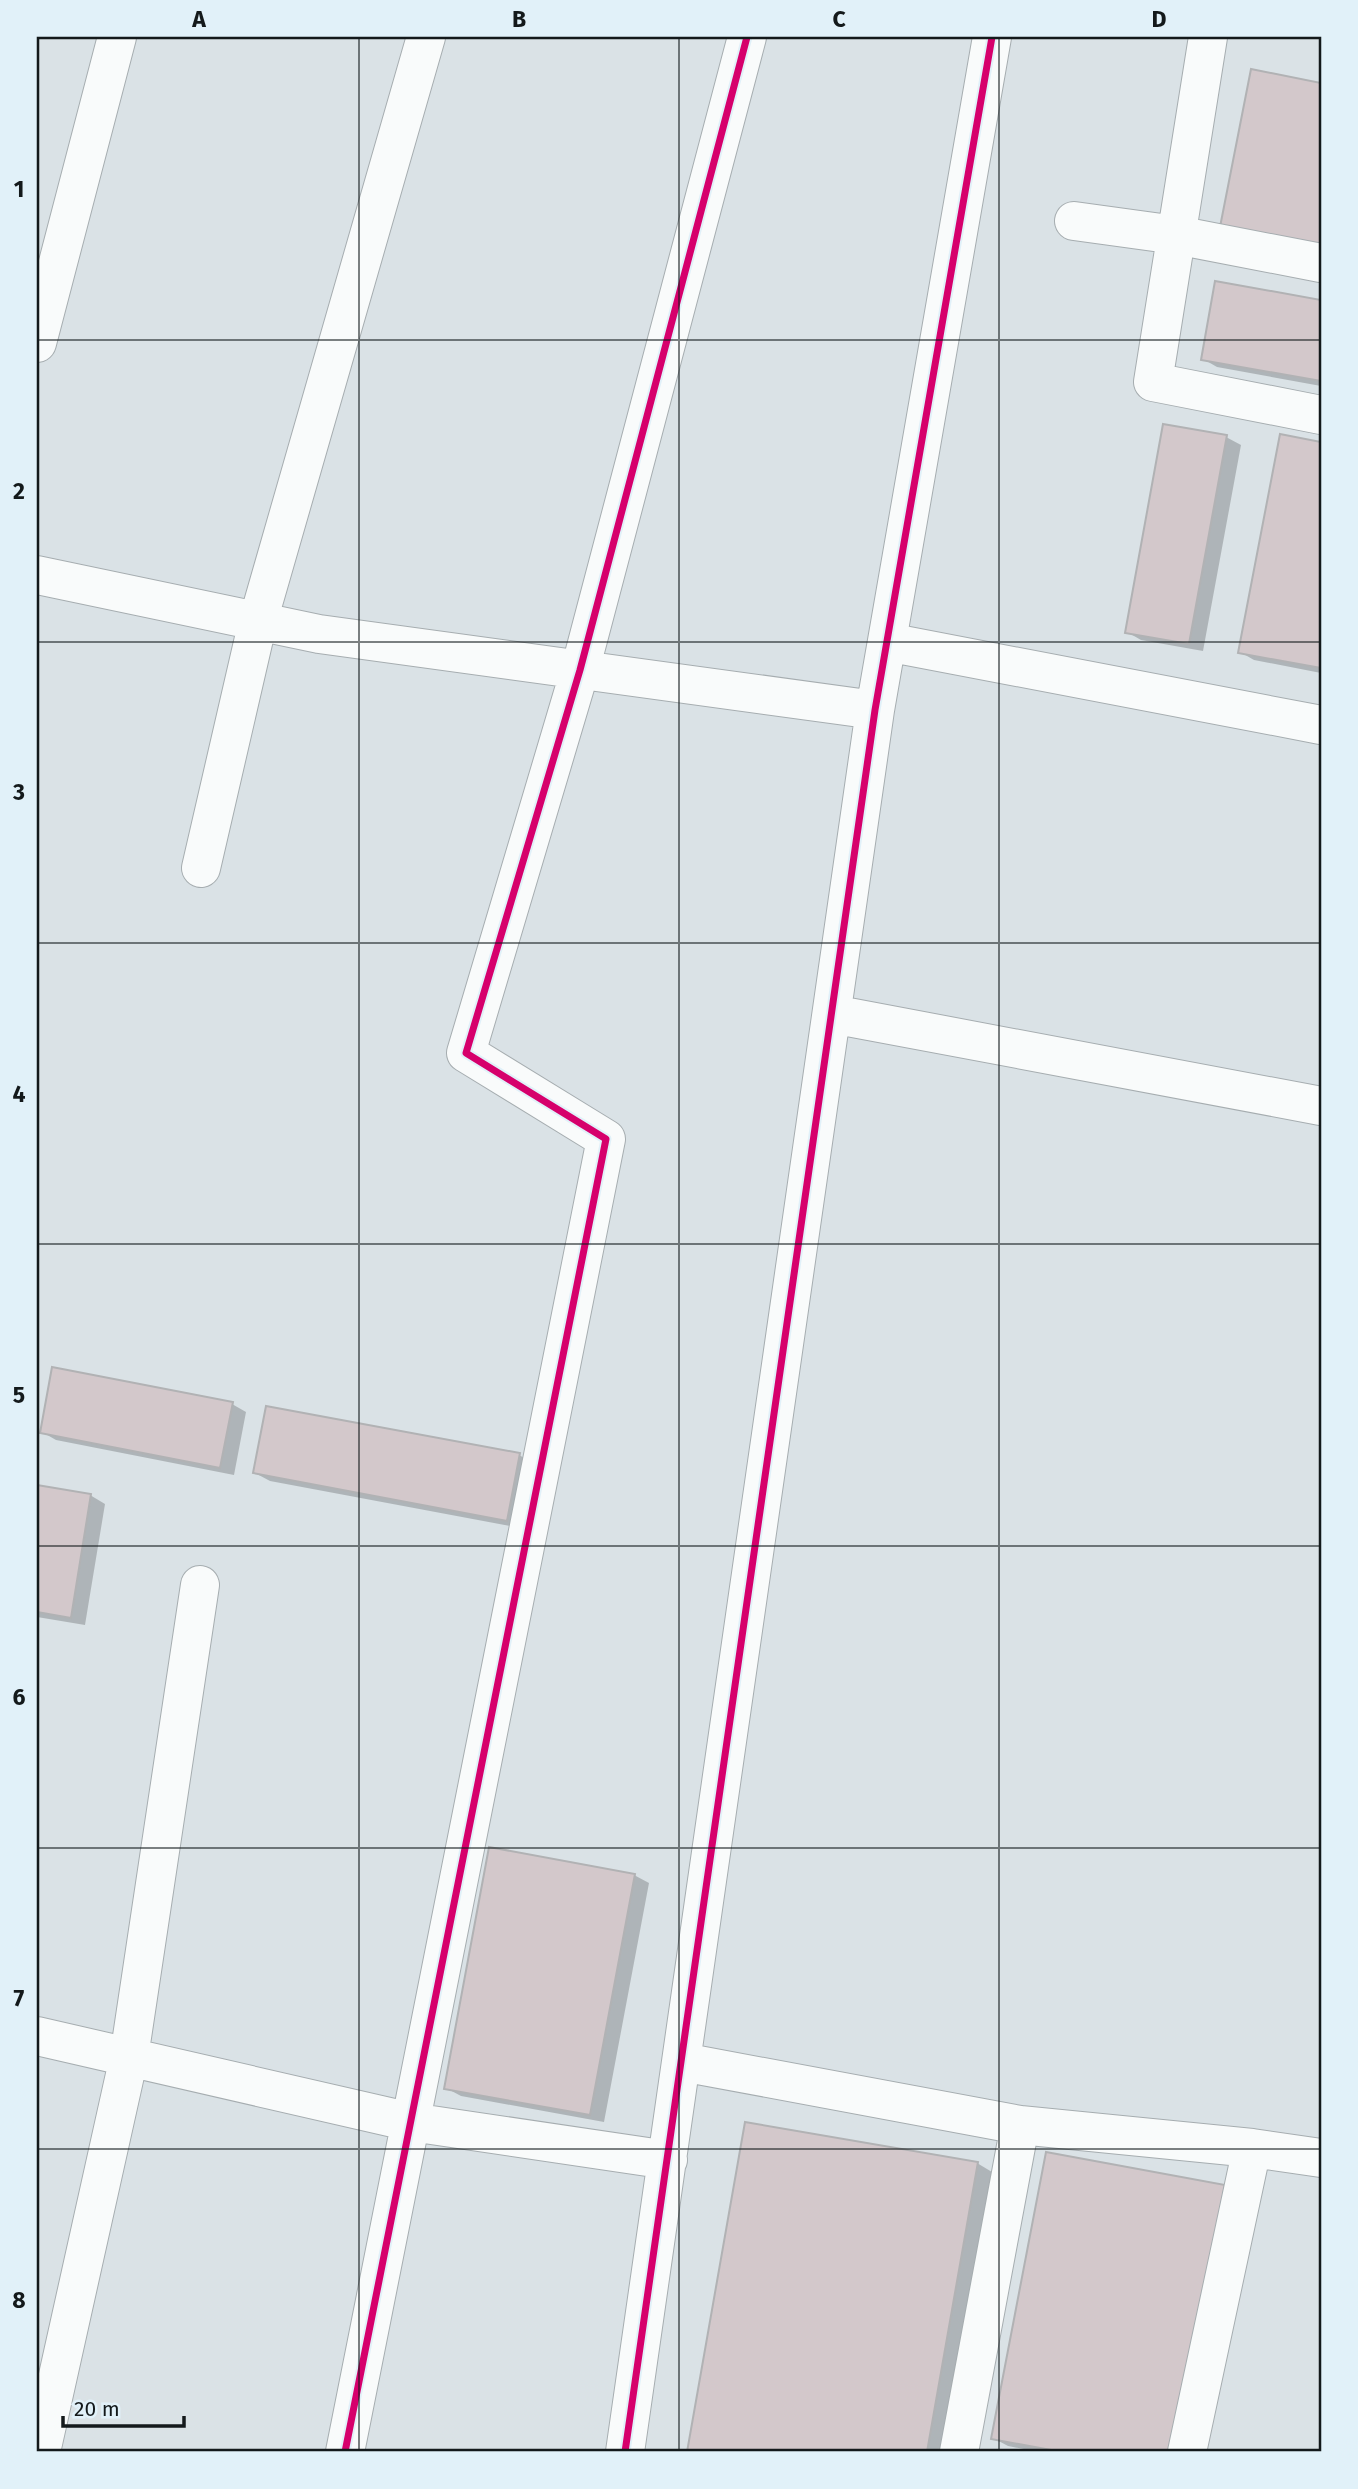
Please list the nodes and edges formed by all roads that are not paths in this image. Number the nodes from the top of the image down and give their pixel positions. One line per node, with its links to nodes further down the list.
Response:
1 (117, 37): 9 (street)
2 (426, 37): 12 (street)
3 (747, 37): 14 (street)
4 (992, 37): 13 (street)
5 (1208, 37): 7 (street)
6 (1074, 221): 7 (street)
7 (1176, 235): 8 (street); 10 (street)
8 (1321, 263)
9 (37, 343)
10 (1321, 415)
11 (37, 575): 12 (street)
12 (258, 621): 14 (street); 17 (street)
13 (887, 642): 15 (street); 16 (street)
14 (580, 670): 15 (street); 24 (street)
15 (875, 710): 18 (street)
16 (1321, 725)
17 (201, 868)
18 (832, 1014): 19 (street); 23 (street)
19 (1321, 1107)
20 (200, 1585): 22 (street)
21 (37, 2036): 22 (street)
22 (129, 2057): 24 (street); 29 (street)
23 (682, 2062): 25 (street); 28 (street)
24 (411, 2122): 28 (street); 30 (street)
25 (1020, 2124): 26 (street); 32 (street)
26 (1252, 2148): 27 (street); 33 (street)
27 (1321, 2158)
28 (668, 2160): 31 (street)
29 (41, 2452)
30 (345, 2452)
31 (625, 2452)
32 (959, 2452)
33 (1187, 2452)

